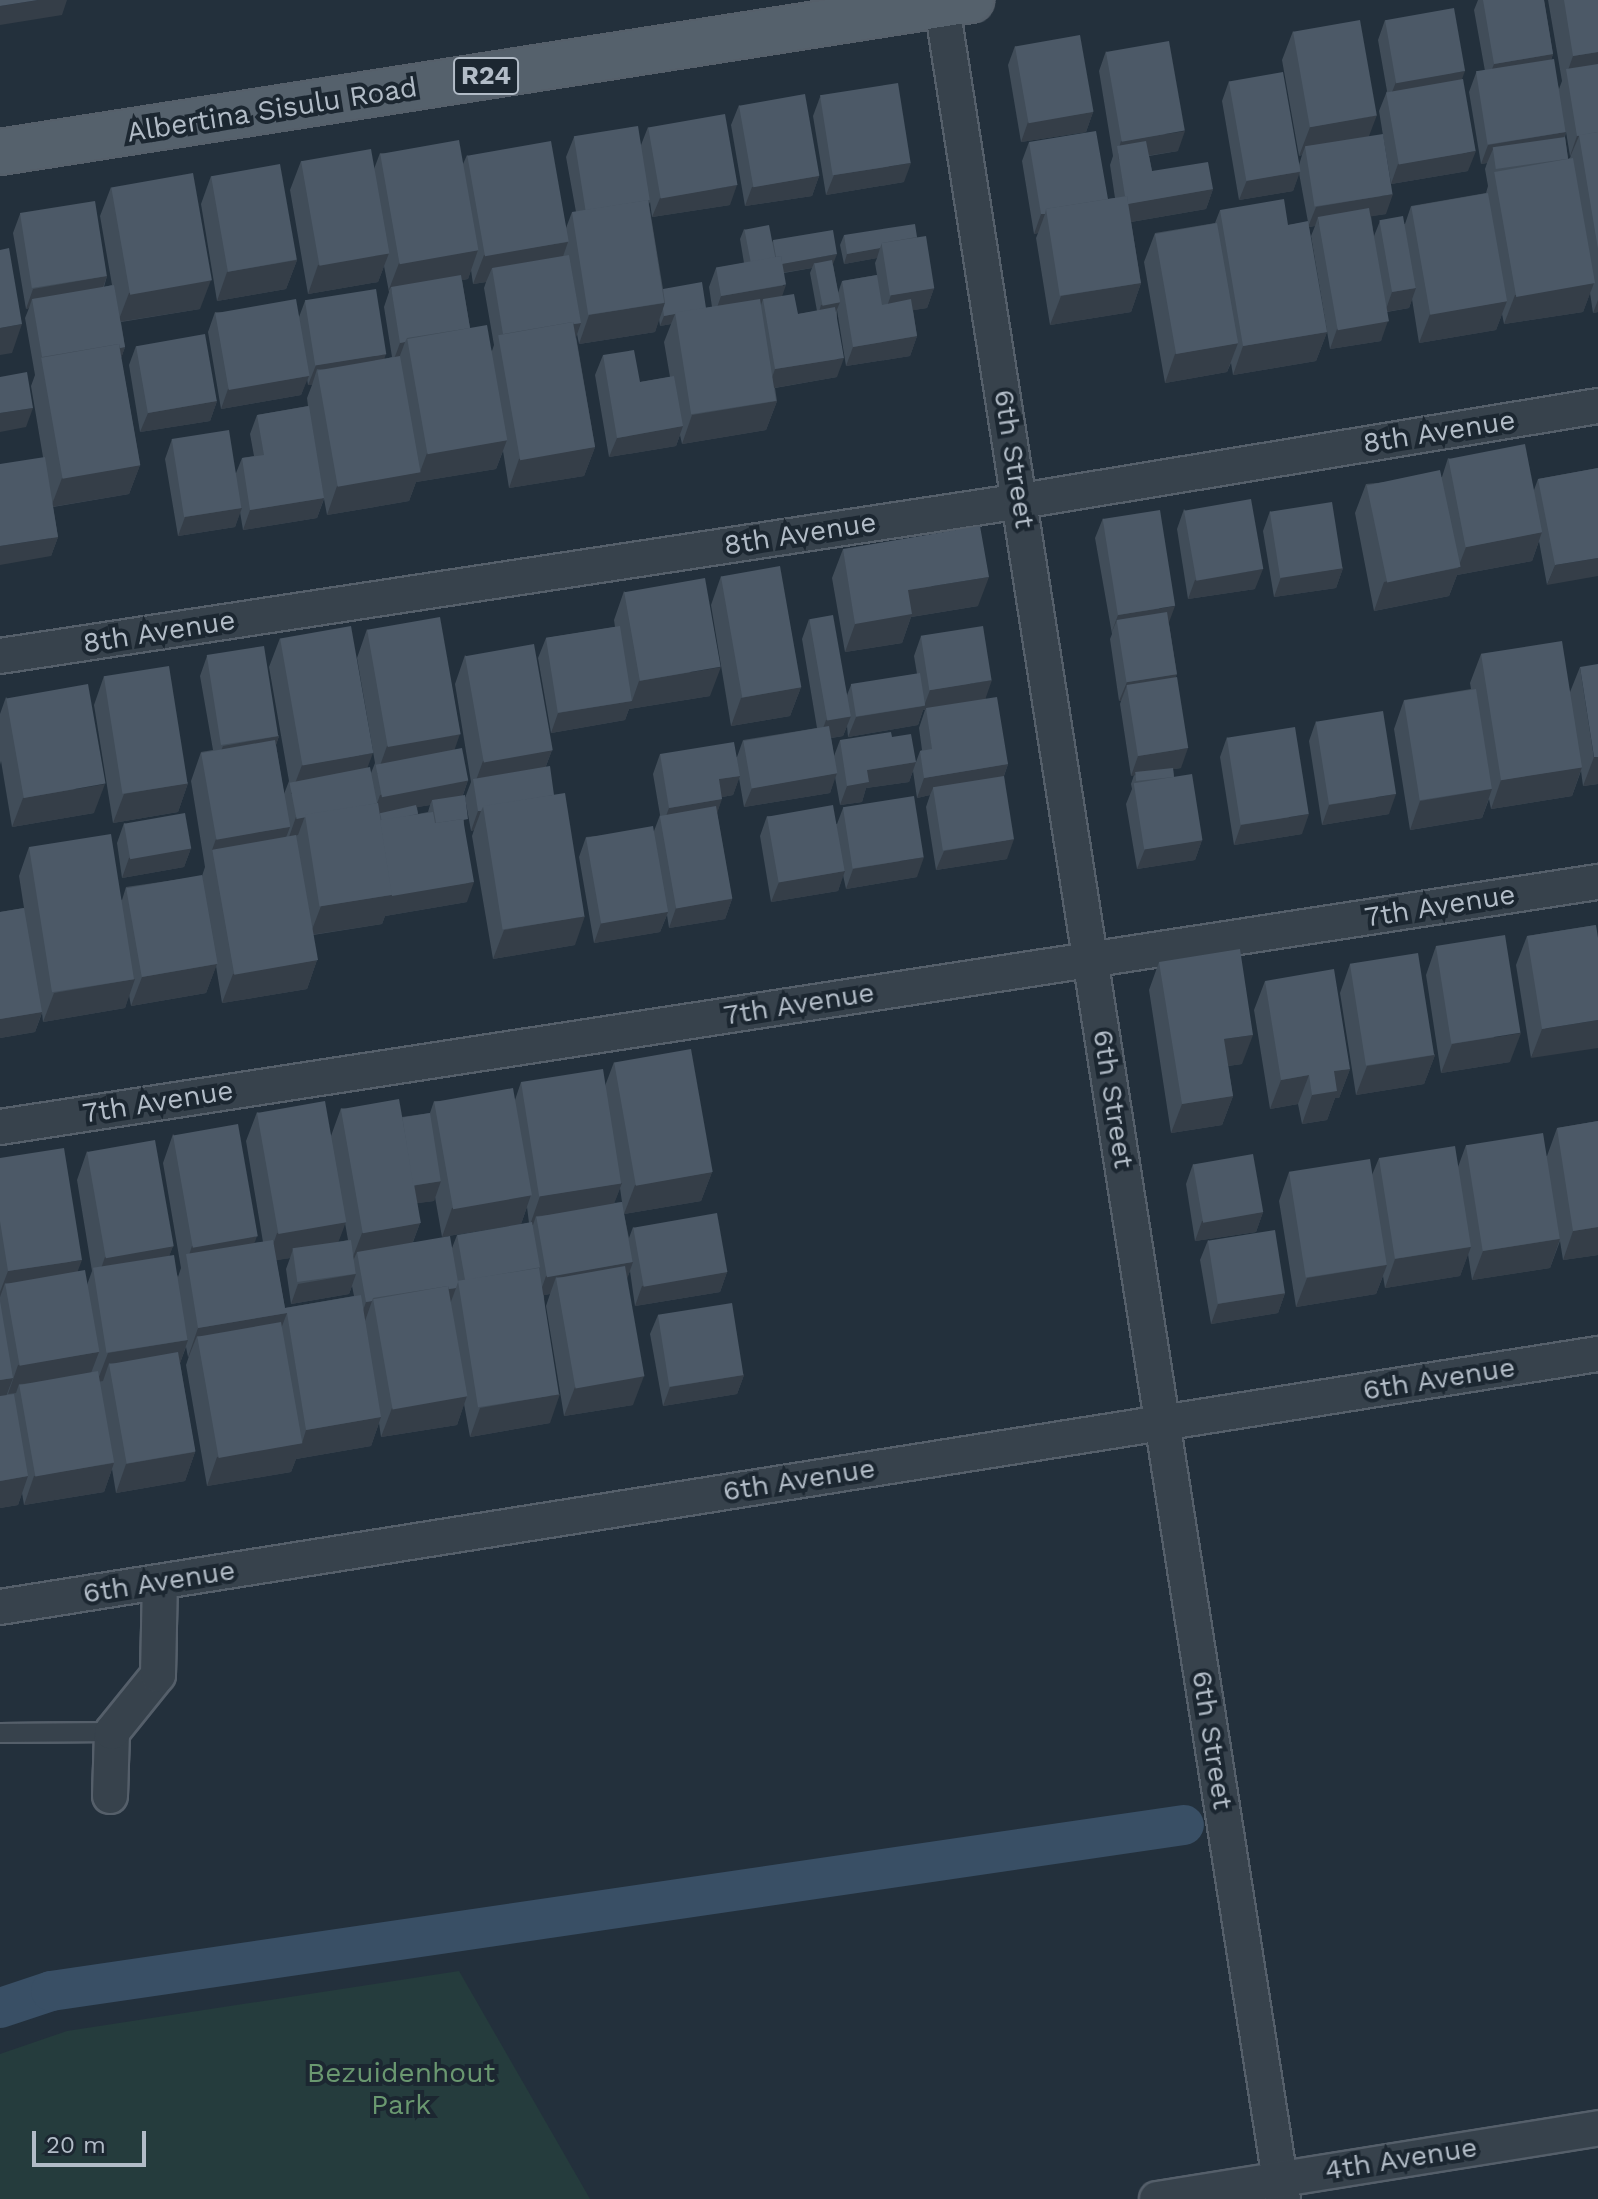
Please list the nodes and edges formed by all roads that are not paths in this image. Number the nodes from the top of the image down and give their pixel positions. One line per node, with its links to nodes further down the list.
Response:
1 (951, 2): 2 (main road, Albertina Sisulu Road / R24); 4 (street, 6th Street)
2 (0, 152)
3 (1598, 406): 4 (street, 8th Avenue)
4 (1021, 501): 5 (street, 8th Avenue); 7 (street, 6th Street)
5 (0, 656)
6 (1598, 882): 7 (street, 7th Avenue)
7 (1091, 960): 8 (street, 7th Avenue); 10 (street, 6th Street)
8 (0, 1127)
9 (1598, 1354): 10 (street, 6th Avenue)
10 (1163, 1422): 11 (street, 6th Avenue); 17 (street, 6th Street)
11 (160, 1582): 12 (street, 6th Avenue); 13 (street)
12 (0, 1607)
13 (112, 1732): 14 (lane); 15 (street)
14 (0, 1733)
15 (110, 1796)
16 (1598, 2128): 17 (street, 4th Avenue)
17 (1281, 2189): 18 (street, 4th Avenue)
18 (1157, 2199)

